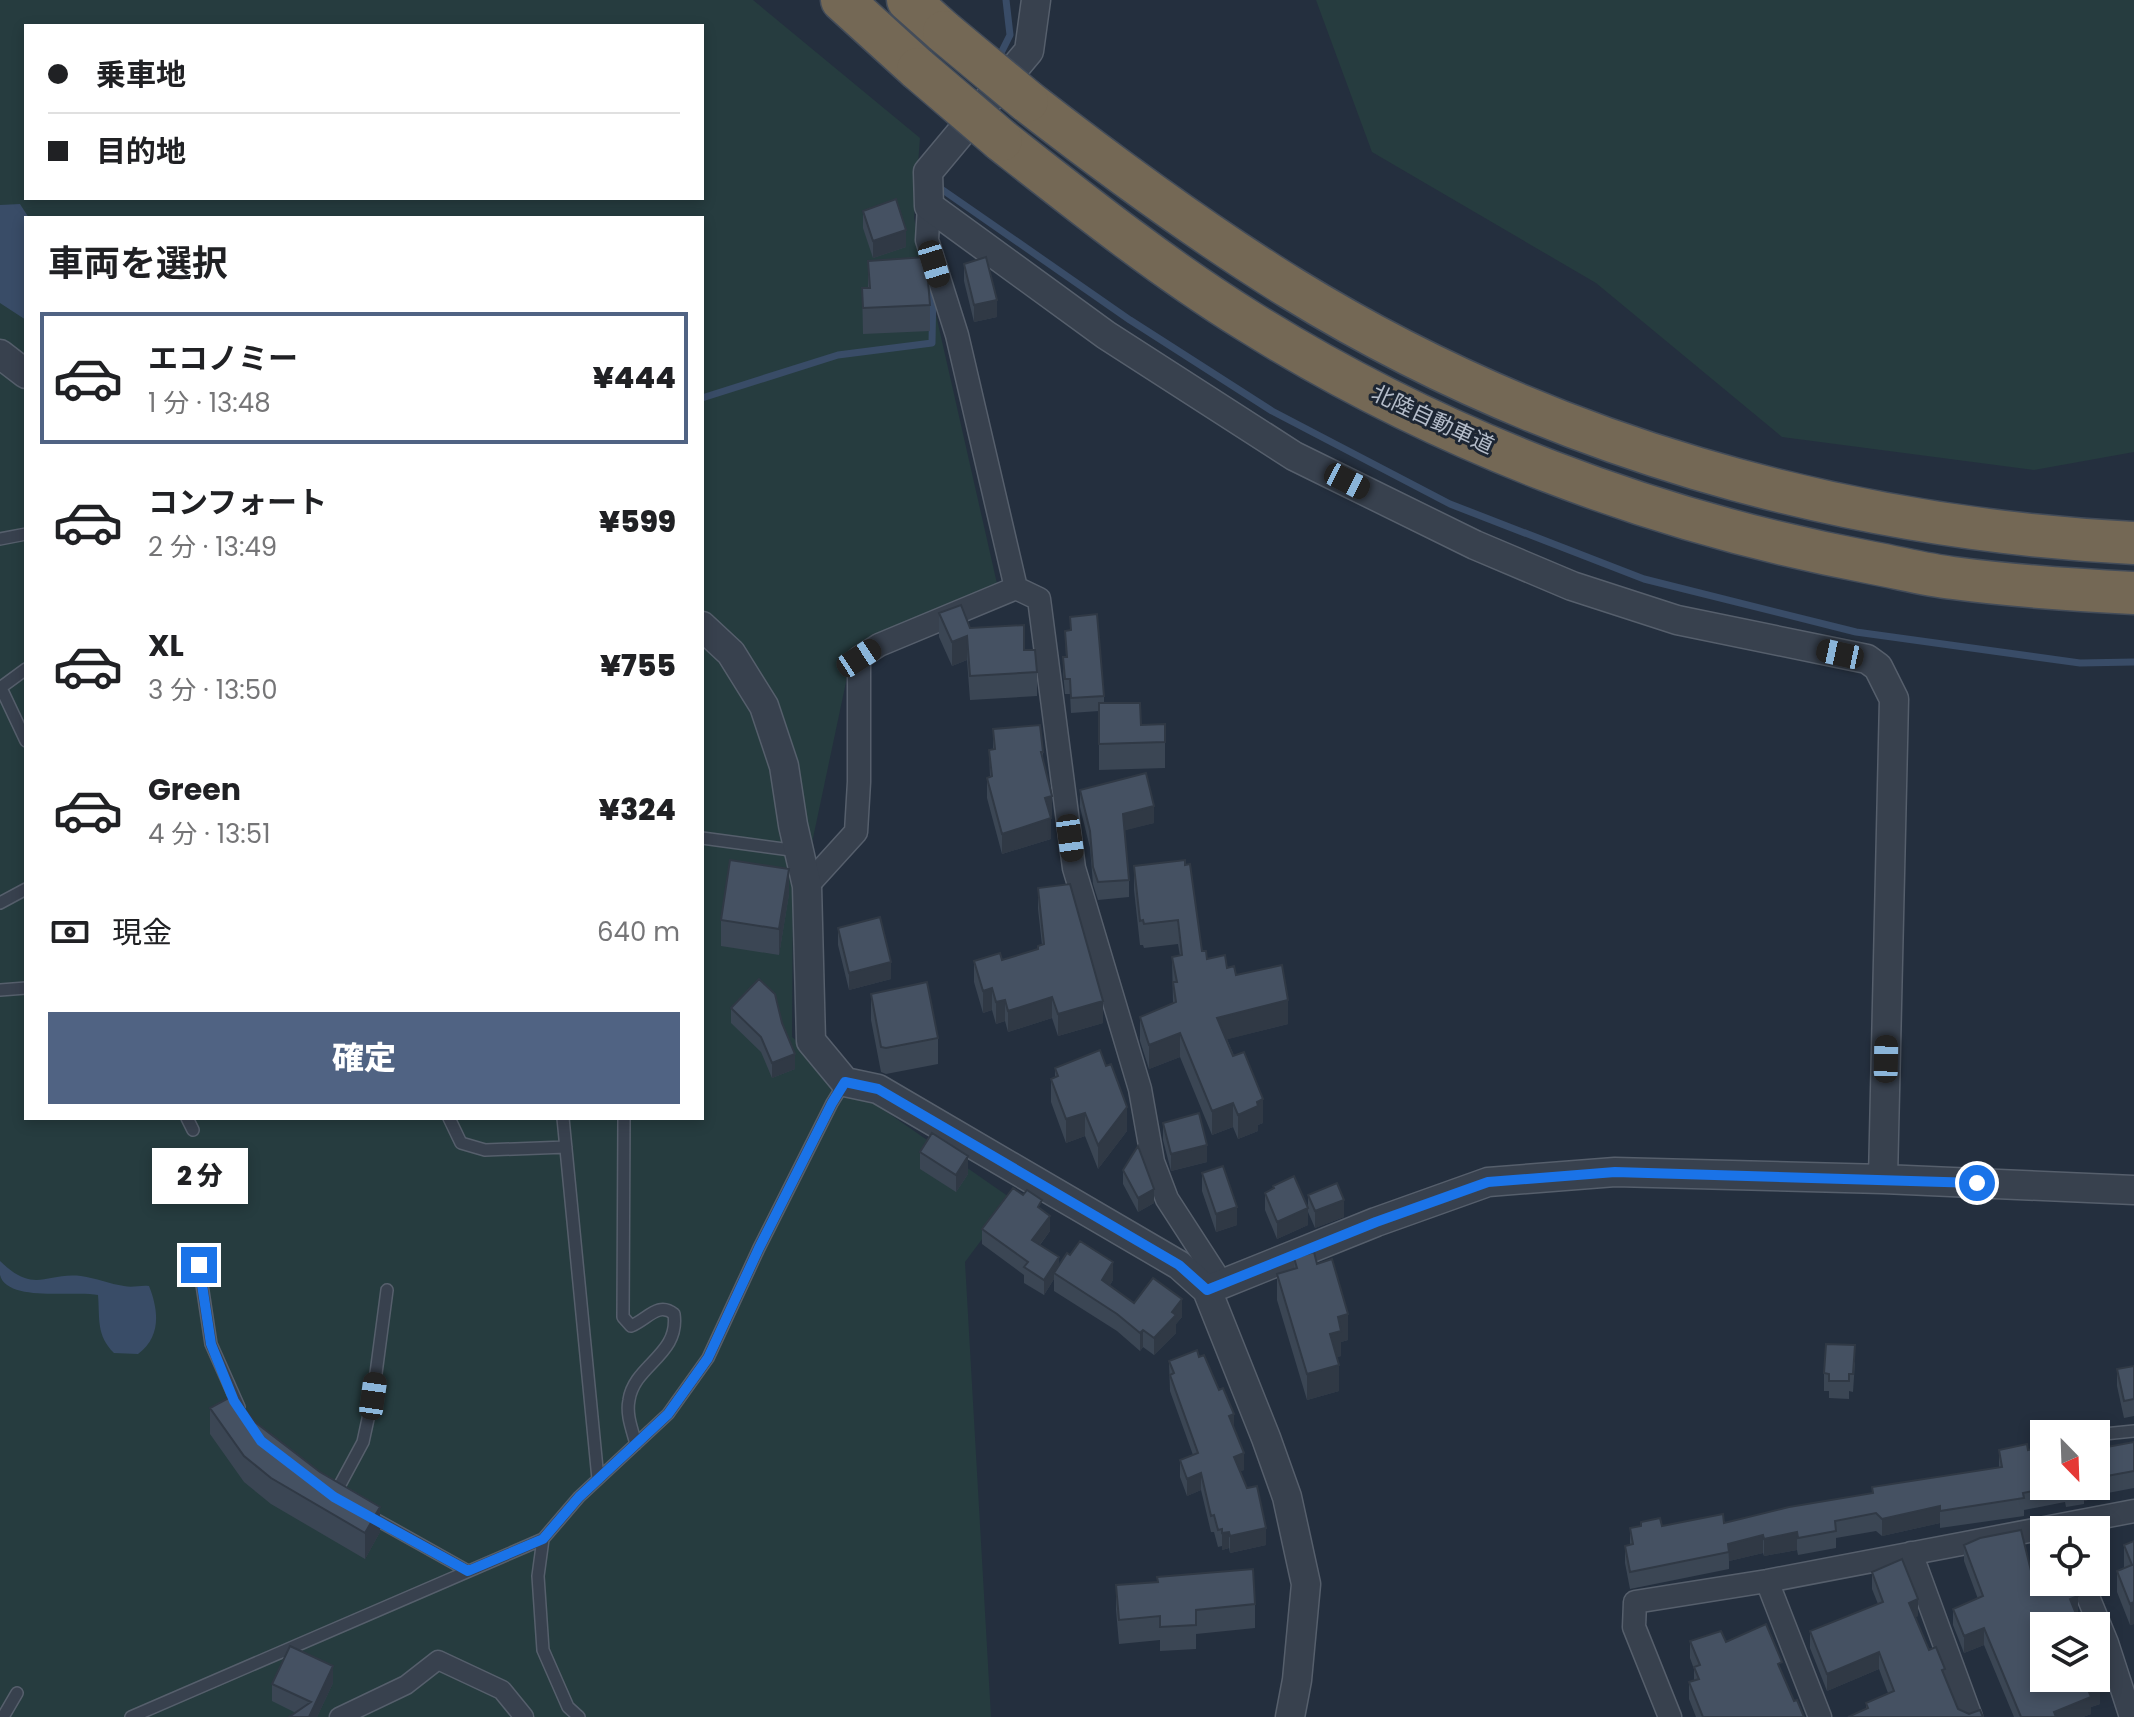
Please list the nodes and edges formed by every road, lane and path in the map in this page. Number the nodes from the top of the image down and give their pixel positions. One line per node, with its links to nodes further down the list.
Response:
1 (842, 0): 11 (highway, 北陸自動車道, bridge)
2 (908, 0): 9 (highway, bridge)
3 (1036, 0): 4 (street)
4 (929, 206): 10 (street); 30 (street)
5 (0, 354): 6 (street)
6 (24, 372)
7 (24, 534): 8 (lane)
8 (0, 539)
9 (2134, 543)
10 (1016, 588): 18 (street); 33 (street)
11 (2134, 593)
12 (704, 628): 17 (street)
13 (24, 670): 14 (lane)
14 (0, 688): 15 (lane)
15 (24, 737)
16 (704, 838): 17 (lane)
17 (799, 851): 18 (street)
18 (807, 886): 23 (street)
19 (24, 890): 20 (lane)
20 (0, 903)
21 (24, 988): 22 (lane)
22 (0, 990)
23 (845, 1082): 33 (street); 38 (lane)
24 (188, 1120): 28 (lane)
25 (450, 1120): 29 (lane)
26 (563, 1120): 29 (lane)
27 (624, 1120): 38 (lane)
28 (193, 1130)
29 (566, 1147): 39 (lane)
30 (1883, 1179): 31 (street); 33 (street)
31 (2134, 1190)
32 (199, 1265): 35 (lane)
33 (1215, 1287): 58 (street)
34 (387, 1290): 41 (lane)
35 (243, 1414)
36 (2134, 1431): 37 (lane)
37 (2110, 1433)
38 (636, 1444): 39 (lane)
39 (598, 1479): 47 (lane)
40 (322, 1488): 41 (lane)
41 (334, 1497): 42 (lane)
42 (346, 1503)
43 (358, 1509): 49 (lane)
44 (2134, 1511): 45 (street)
45 (2110, 1517)
46 (2030, 1533): 48 (street)
47 (543, 1539): 49 (lane); 57 (lane)
48 (1911, 1553): 50 (street); 61 (street)
49 (468, 1571): 54 (lane)
50 (1767, 1581): 59 (street); 60 (street)
51 (2088, 1596): 62 (street)
52 (17, 1693): 53 (lane)
53 (3, 1717)
54 (131, 1717)
55 (339, 1717): 56 (street)
56 (524, 1717)
57 (579, 1717)
58 (1290, 1717)
59 (1670, 1717)
60 (1820, 1717)
61 (1971, 1717)
62 (2131, 1717)

